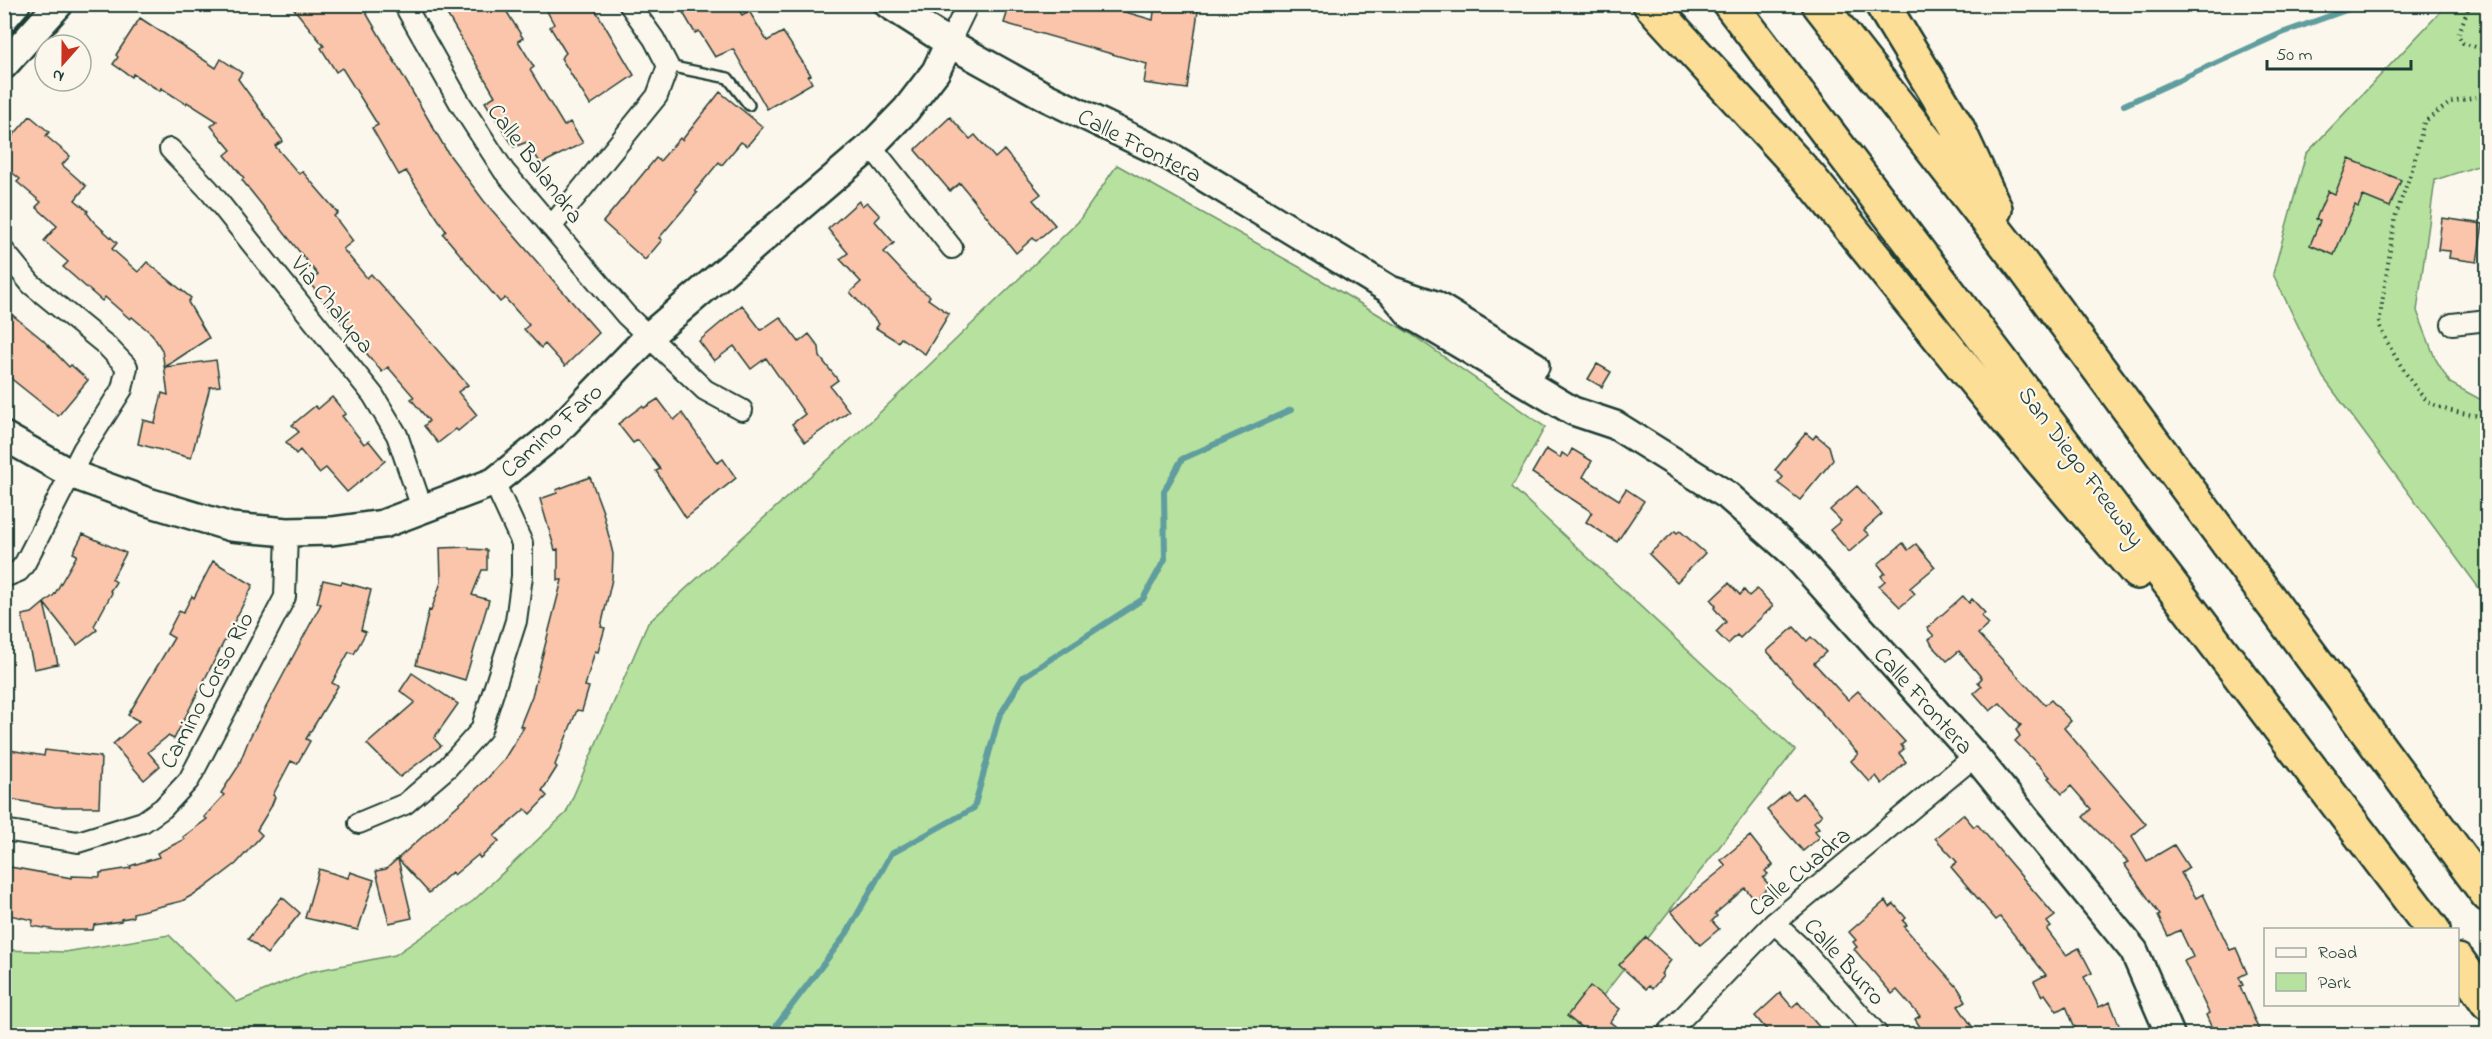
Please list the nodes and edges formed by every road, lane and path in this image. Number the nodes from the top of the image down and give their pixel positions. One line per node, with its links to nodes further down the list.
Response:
1 (16, 4): 12 (street)
2 (59, 4): 15 (street)
3 (404, 4): 21 (street, Calle Balandra)
4 (629, 4): 16 (street)
5 (888, 4): 13 (street, Calle Frontera)
6 (968, 4): 13 (street)
7 (1650, 4): 37 (highway)
8 (1730, 4): 37 (highway, San Diego Freeway)
9 (1819, 4): 24 (highway)
10 (1882, 4): 24 (highway)
11 (2470, 4): 14 (path)
12 (4, 18)
13 (949, 43): 19 (street, Camino Faro); 36 (street, Calle Frontera)
14 (2487, 51)
15 (4, 65)
16 (668, 66): 18 (lane); 21 (street)
17 (2487, 95): 29 (path)
18 (749, 105)
19 (871, 146): 22 (street); 27 (street, Camino Faro)
20 (170, 149): 33 (street, Via Chalupa)
21 (551, 227): 27 (street, Calle Balandra)
22 (951, 248)
23 (4, 251): 31 (street)
24 (2020, 262): 40 (highway)
25 (2487, 320): 26 (street)
26 (2452, 324)
27 (648, 337): 28 (street, Calle Balandra); 32 (street, Camino Faro)
28 (742, 410)
29 (2487, 418)
30 (4, 436): 31 (street, Camino Faro)
31 (71, 474): 34 (street, Camino Faro); 35 (street)
32 (494, 482): 33 (street, Camino Faro); 38 (street)
33 (423, 511): 34 (street, Camino Faro)
34 (286, 532): 39 (street, Camino Corso Rio)
35 (4, 577)
36 (1975, 756): 41 (street, Calle Cuadra); 47 (street, Calle Frontera)
37 (2313, 771): 42 (highway, San Diego Freeway)
38 (359, 824)
39 (4, 830)
40 (2487, 896)
41 (1774, 923): 45 (street, Calle Cuadra); 46 (street, Calle Burro)
42 (2431, 928)
43 (2459, 964): 44 (highway)
44 (2487, 1004)
45 (1667, 1035)
46 (1877, 1035)
47 (2169, 1035)

